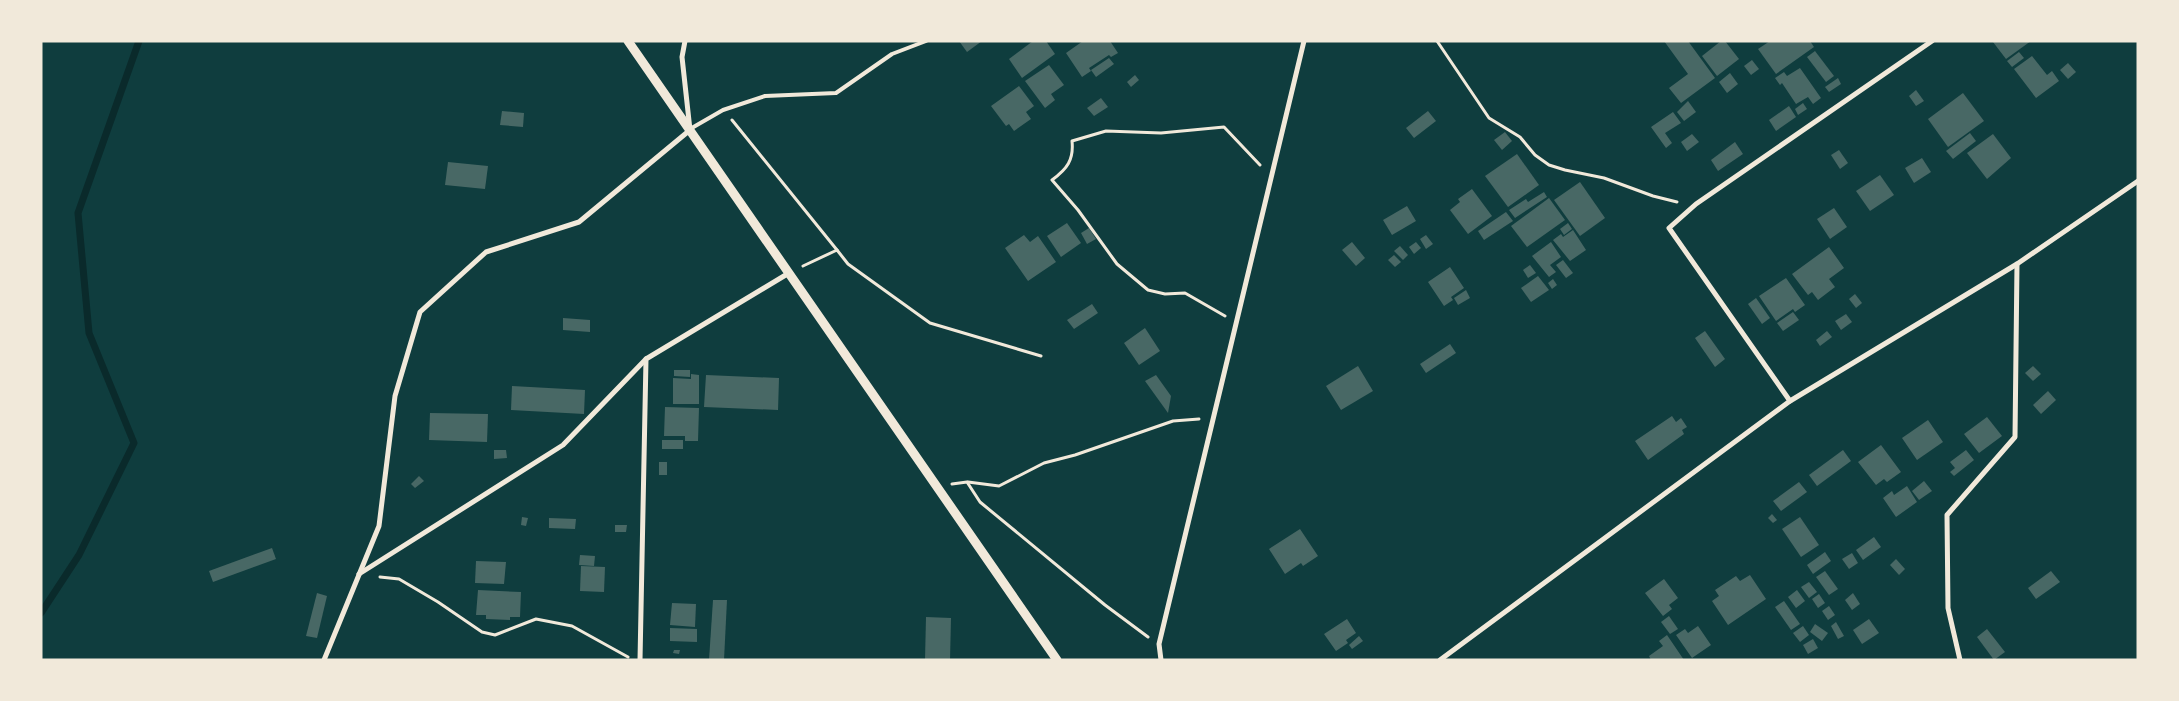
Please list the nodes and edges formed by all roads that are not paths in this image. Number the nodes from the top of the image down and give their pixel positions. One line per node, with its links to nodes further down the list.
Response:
1 (628, 41): 6 (street)
2 (685, 41): 6 (street)
3 (926, 41): 6 (lane)
4 (1304, 41): 16 (street)
5 (1932, 41): 11 (street)
6 (690, 130): 9 (street); 12 (street)
7 (2138, 181): 8 (street)
8 (2017, 264): 11 (street); 18 (street)
9 (789, 274): 10 (street); 15 (street)
10 (646, 359): 12 (street); 14 (street)
11 (1790, 401): 17 (street)
12 (359, 574): 13 (street)
13 (324, 660)
14 (640, 660)
15 (1057, 660)
16 (1161, 660)
17 (1440, 660)
18 (1960, 660)

